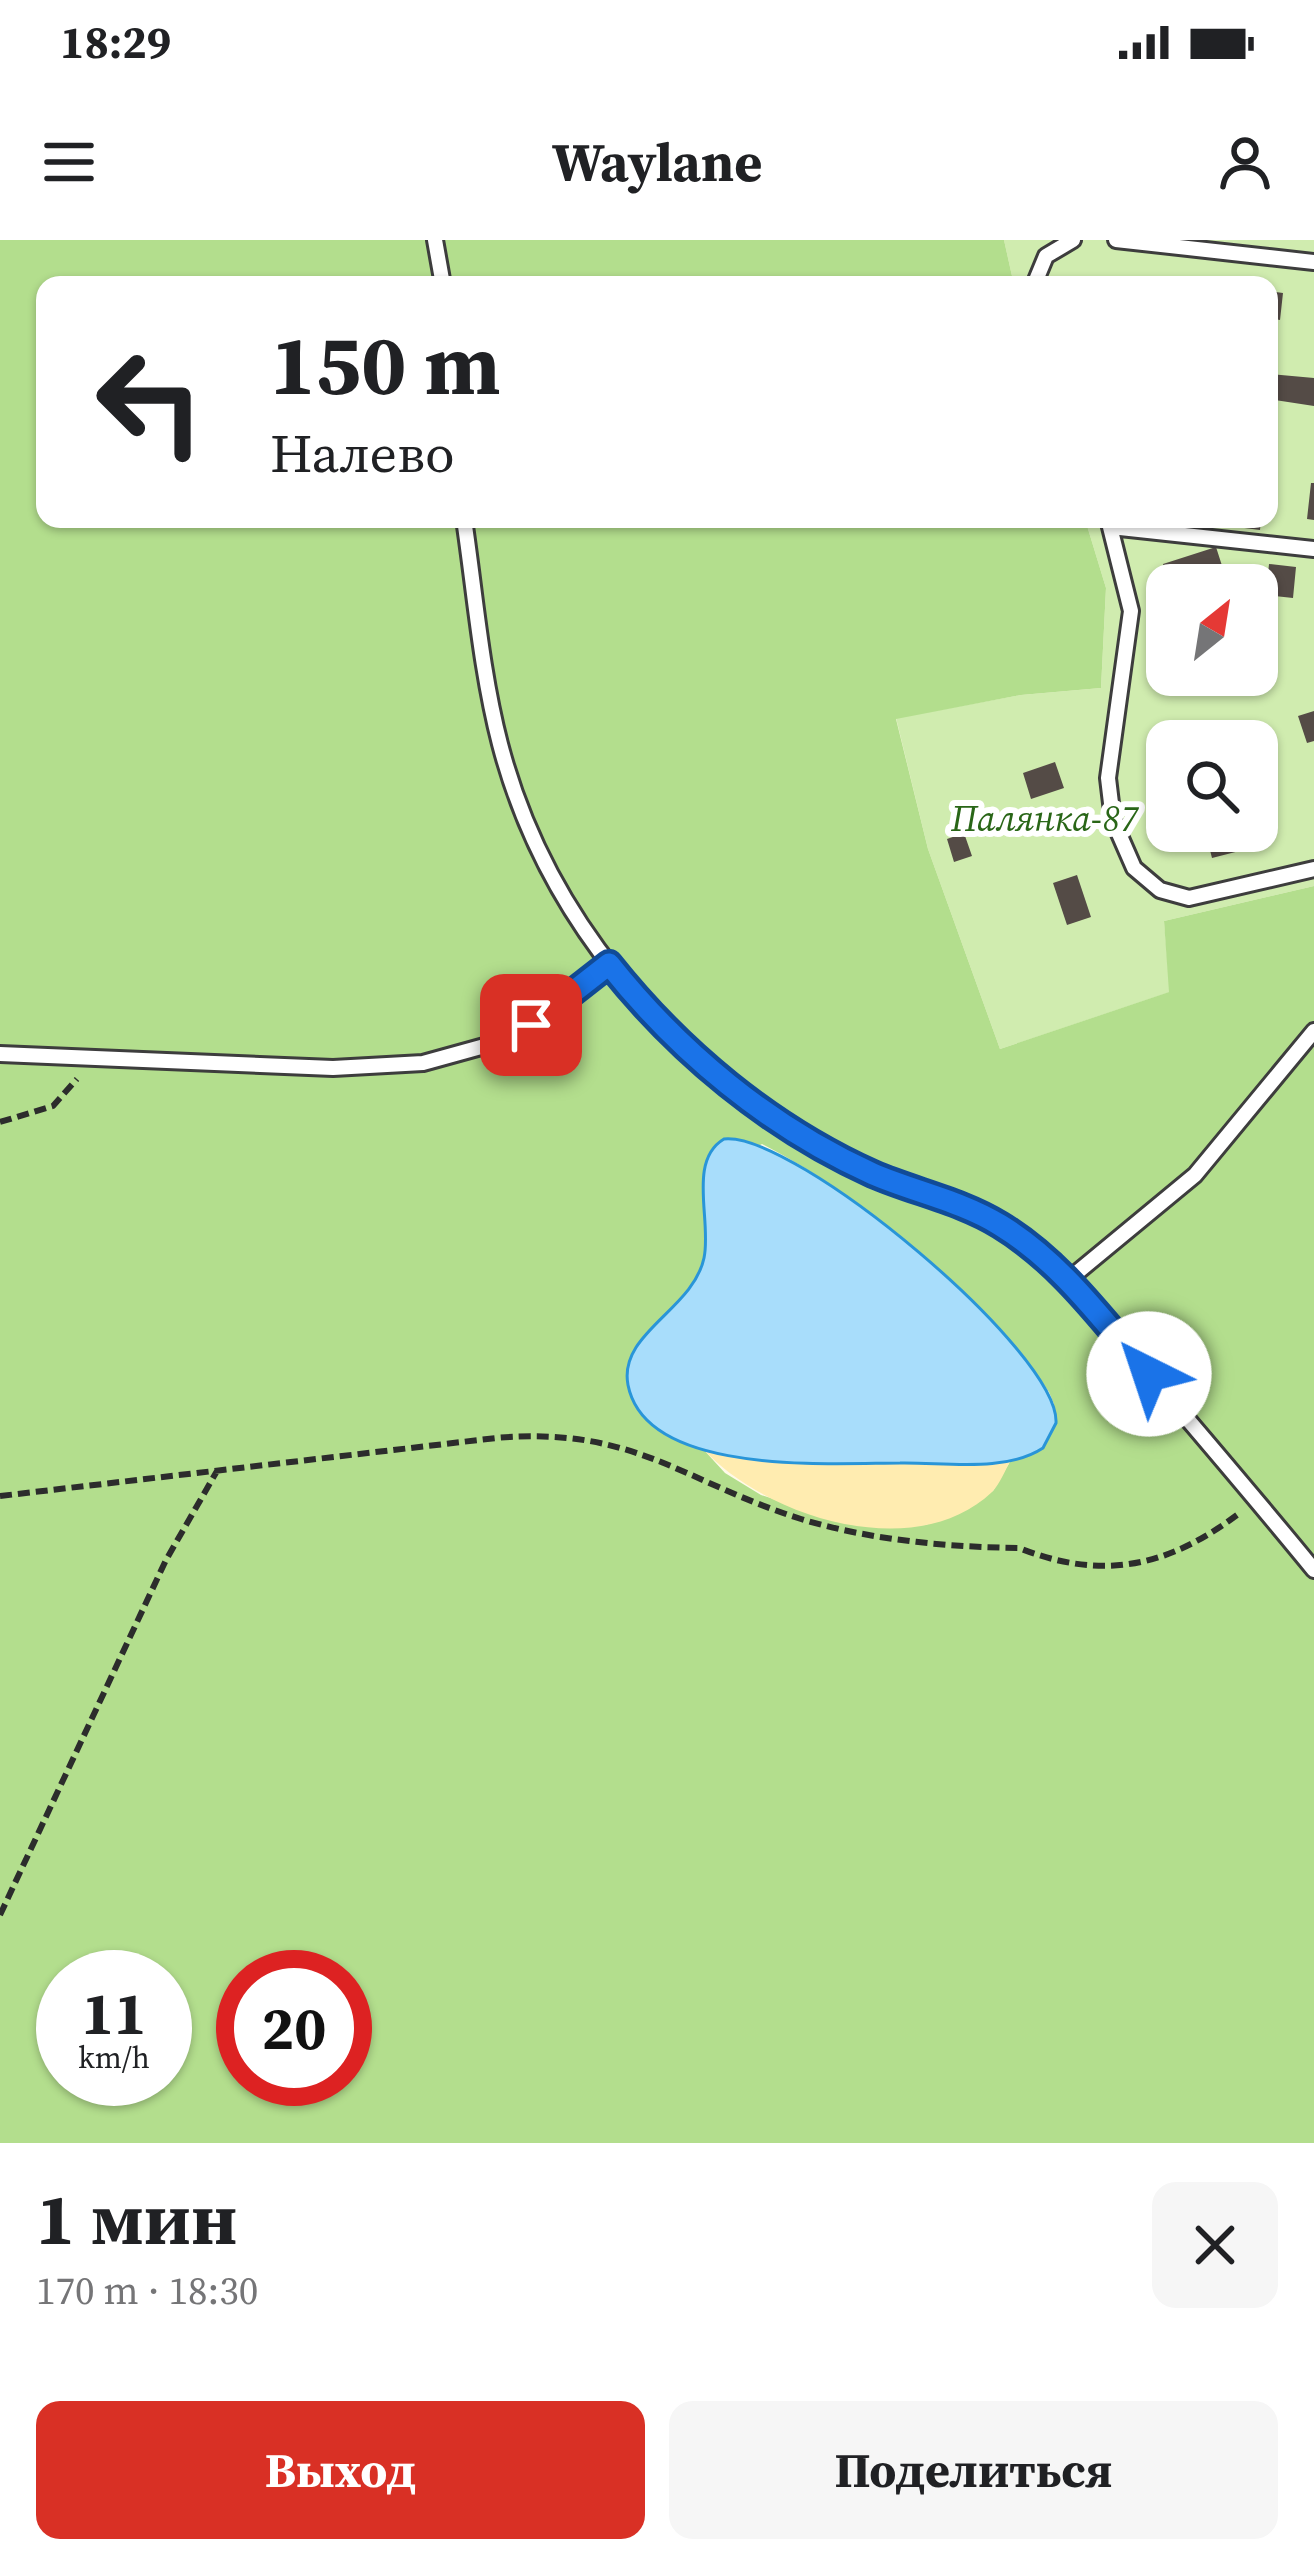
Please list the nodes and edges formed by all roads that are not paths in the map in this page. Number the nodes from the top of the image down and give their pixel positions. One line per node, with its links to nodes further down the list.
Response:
1 (435, 240): 5 (lane)
2 (1072, 240): 6 (lane)
3 (1116, 240): 4 (lane)
4 (1314, 262)
5 (441, 276)
6 (1038, 276)
7 (465, 528): 12 (lane)
8 (1110, 528): 11 (lane)
9 (1148, 528): 10 (lane)
10 (1314, 549)
11 (1314, 869)
12 (609, 964): 14 (lane); 15 (lane)
13 (1314, 1031): 15 (lane)
14 (0, 1054)
15 (1068, 1280): 16 (lane)
16 (1314, 1570)

